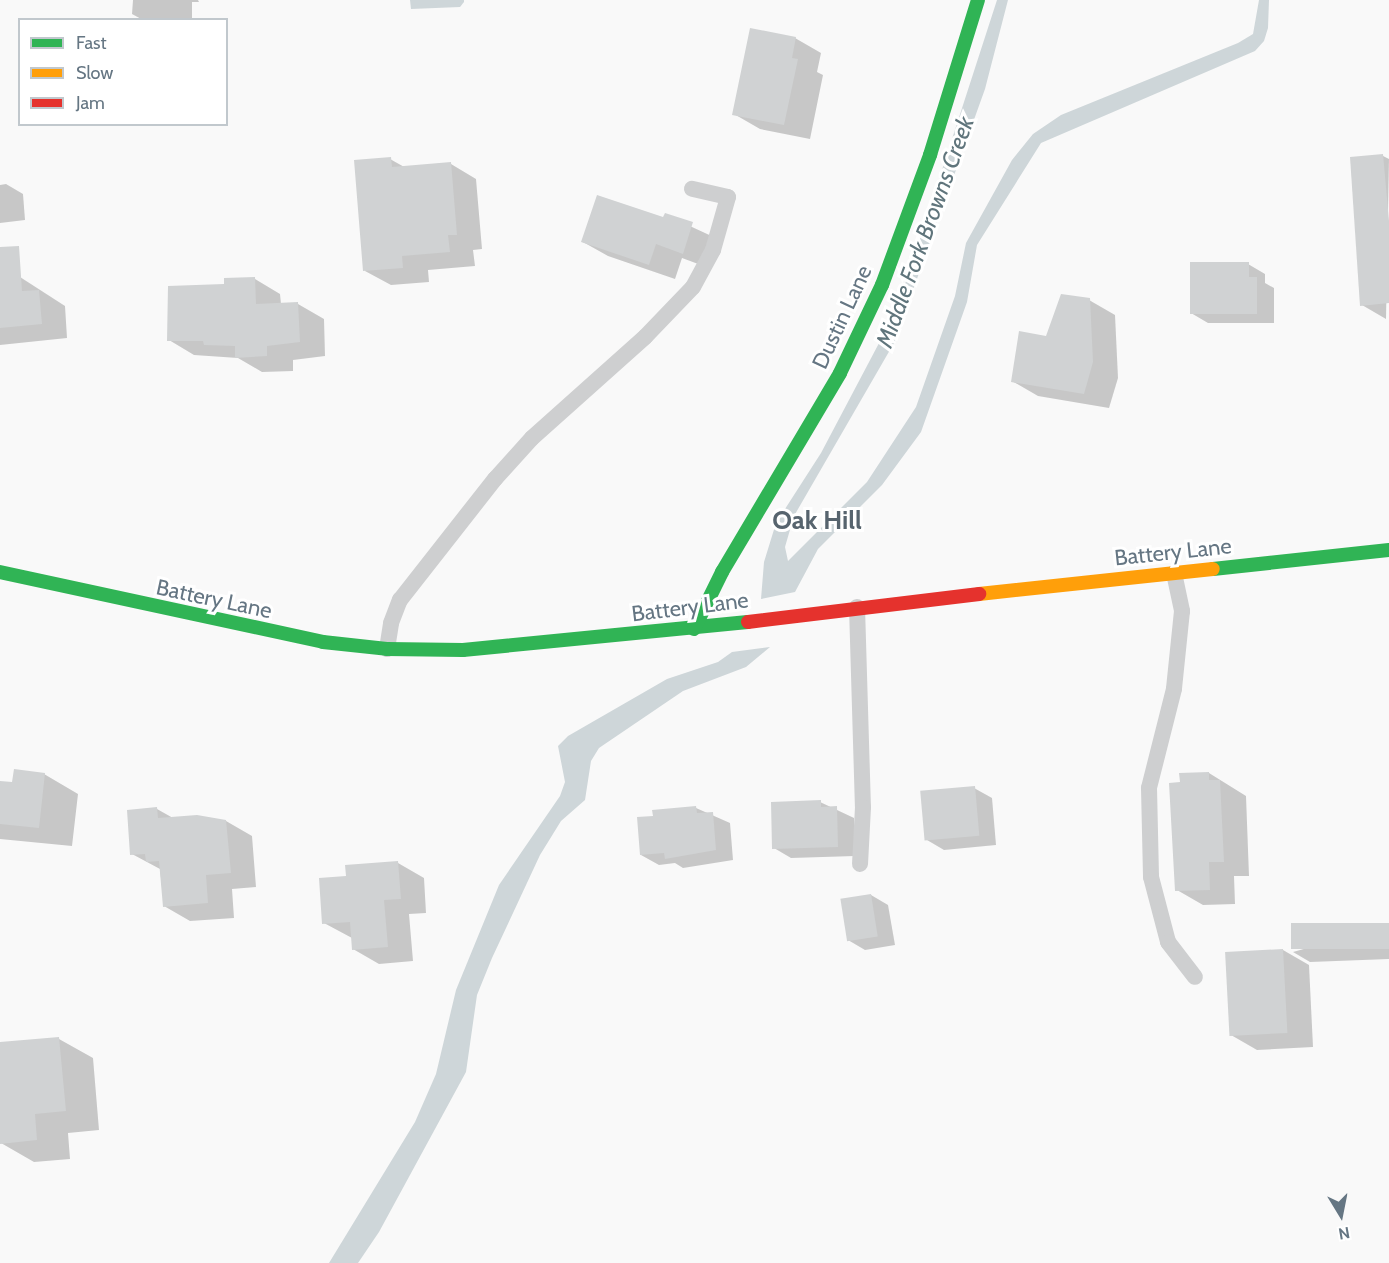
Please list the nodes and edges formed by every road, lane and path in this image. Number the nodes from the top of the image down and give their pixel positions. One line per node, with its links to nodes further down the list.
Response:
1 (978, 0): 7 (main road, Dustin Lane)
2 (692, 189): 8 (lane)
3 (1389, 550): 5 (main road, Battery Lane)
4 (0, 572): 8 (main road, Battery Lane)
5 (1174, 573): 6 (main road, Battery Lane); 10 (lane)
6 (857, 607): 7 (main road, Battery Lane); 9 (lane)
7 (694, 629): 8 (main road, Battery Lane)
8 (387, 649)
9 (860, 864)
10 (1195, 977)

